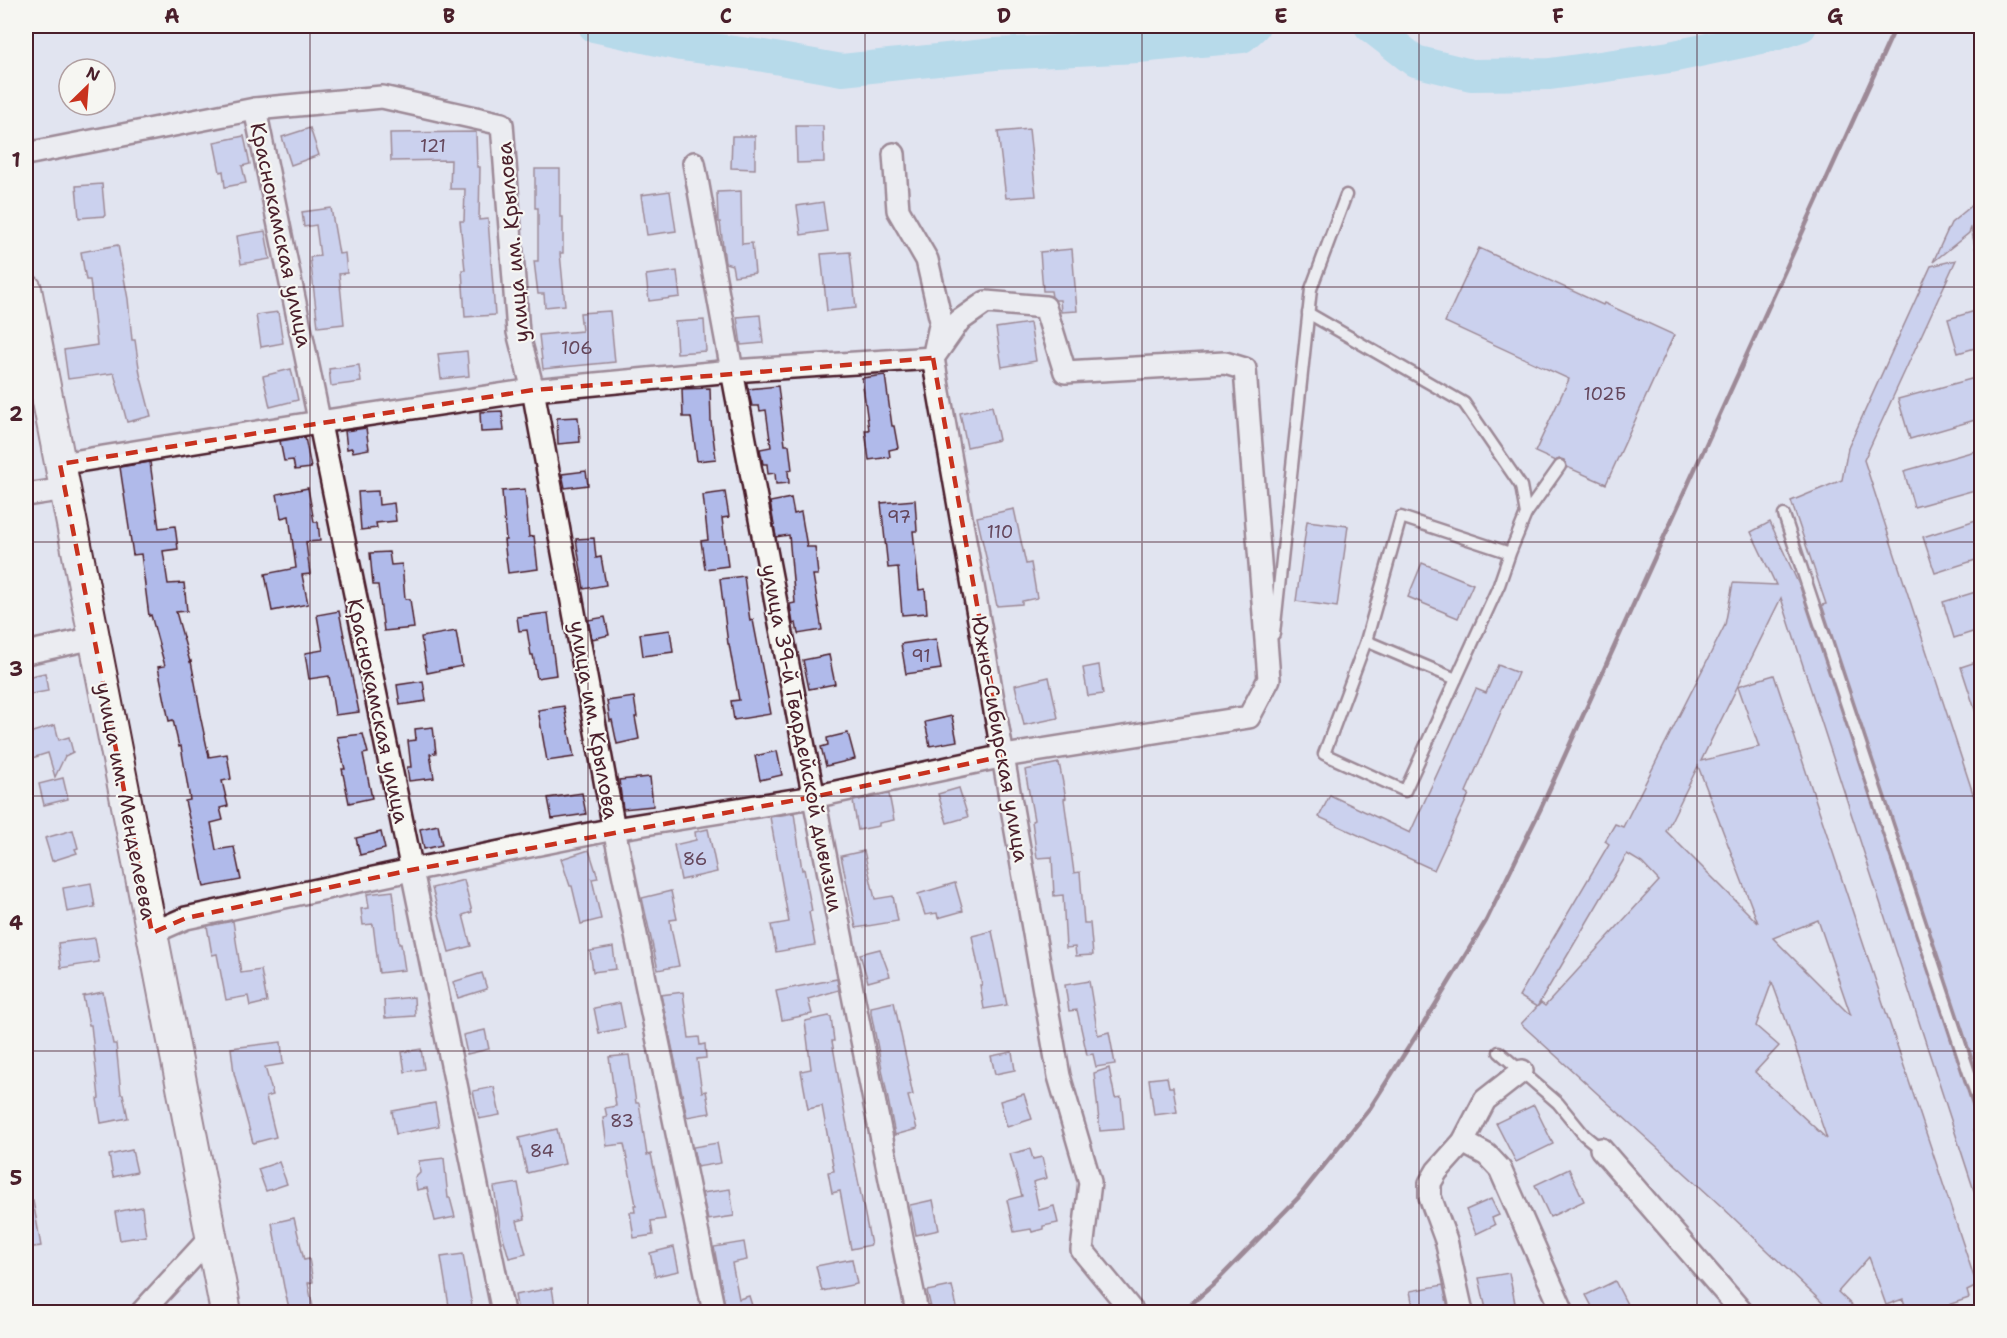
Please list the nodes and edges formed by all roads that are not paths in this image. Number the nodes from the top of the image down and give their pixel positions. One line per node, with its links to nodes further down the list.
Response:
1 (255, 109): 2 (street); 11 (street, улица им. Крылова); 12 (street, Краснокамская улица)
2 (26, 154)
3 (894, 154): 9 (street, Южно-Сибирская улица)
4 (694, 163): 10 (street, улица 39-й Гвардейской дивизии)
5 (1346, 195): 7 (lane)
6 (26, 289): 8 (main road, улица им. Менделеева)
7 (1308, 313): 16 (lane); 22 (lane)
8 (31, 342): 14 (main road, улица им. Менделеева)
9 (933, 358): 10 (street); 22 (street); 24 (street, Южно-Сибирская улица)
10 (732, 371): 11 (street); 25 (street, улица 39-й Гвардейской дивизии)
11 (533, 390): 12 (street); 26 (street, улица им. Крылова)
12 (319, 422): 14 (street); 27 (street, Краснокамская улица)
13 (1560, 466): 16 (lane)
14 (62, 477): 15 (street); 19 (main road, улица им. Менделеева)
15 (26, 495)
16 (1526, 514): 18 (lane)
17 (1784, 515): 31 (lane)
18 (1510, 553): 20 (lane); 23 (lane)
19 (94, 638): 21 (street); 28 (main road, улица им. Менделеева)
20 (1366, 641): 23 (lane); 23 (lane)
21 (26, 653)
22 (1269, 679): 24 (street)
23 (1456, 679)
24 (1004, 756): 25 (street); 40 (street, Южно-Сибирская улица)
25 (813, 797): 26 (street); 39 (street, улица 39-й Гвардейской дивизии)
26 (614, 830): 27 (street); 38 (street, улица им. Крылова)
27 (411, 870): 28 (street); 37 (street, Краснокамская улица)
28 (152, 933): 34 (main road, улица им. Менделеева)
29 (1499, 1052): 30 (lane)
30 (1522, 1071): 32 (street); 33 (lane)
31 (1982, 1112)
32 (1463, 1142): 41 (street); 42 (street)
33 (1601, 1149): 43 (street)
34 (211, 1236): 35 (street); 36 (main road, улица им. Менделеева)
35 (142, 1312)
36 (226, 1312)
37 (502, 1312)
38 (714, 1312)
39 (917, 1312)
40 (1133, 1312)
41 (1462, 1312)
42 (1563, 1312)
43 (1742, 1312)

